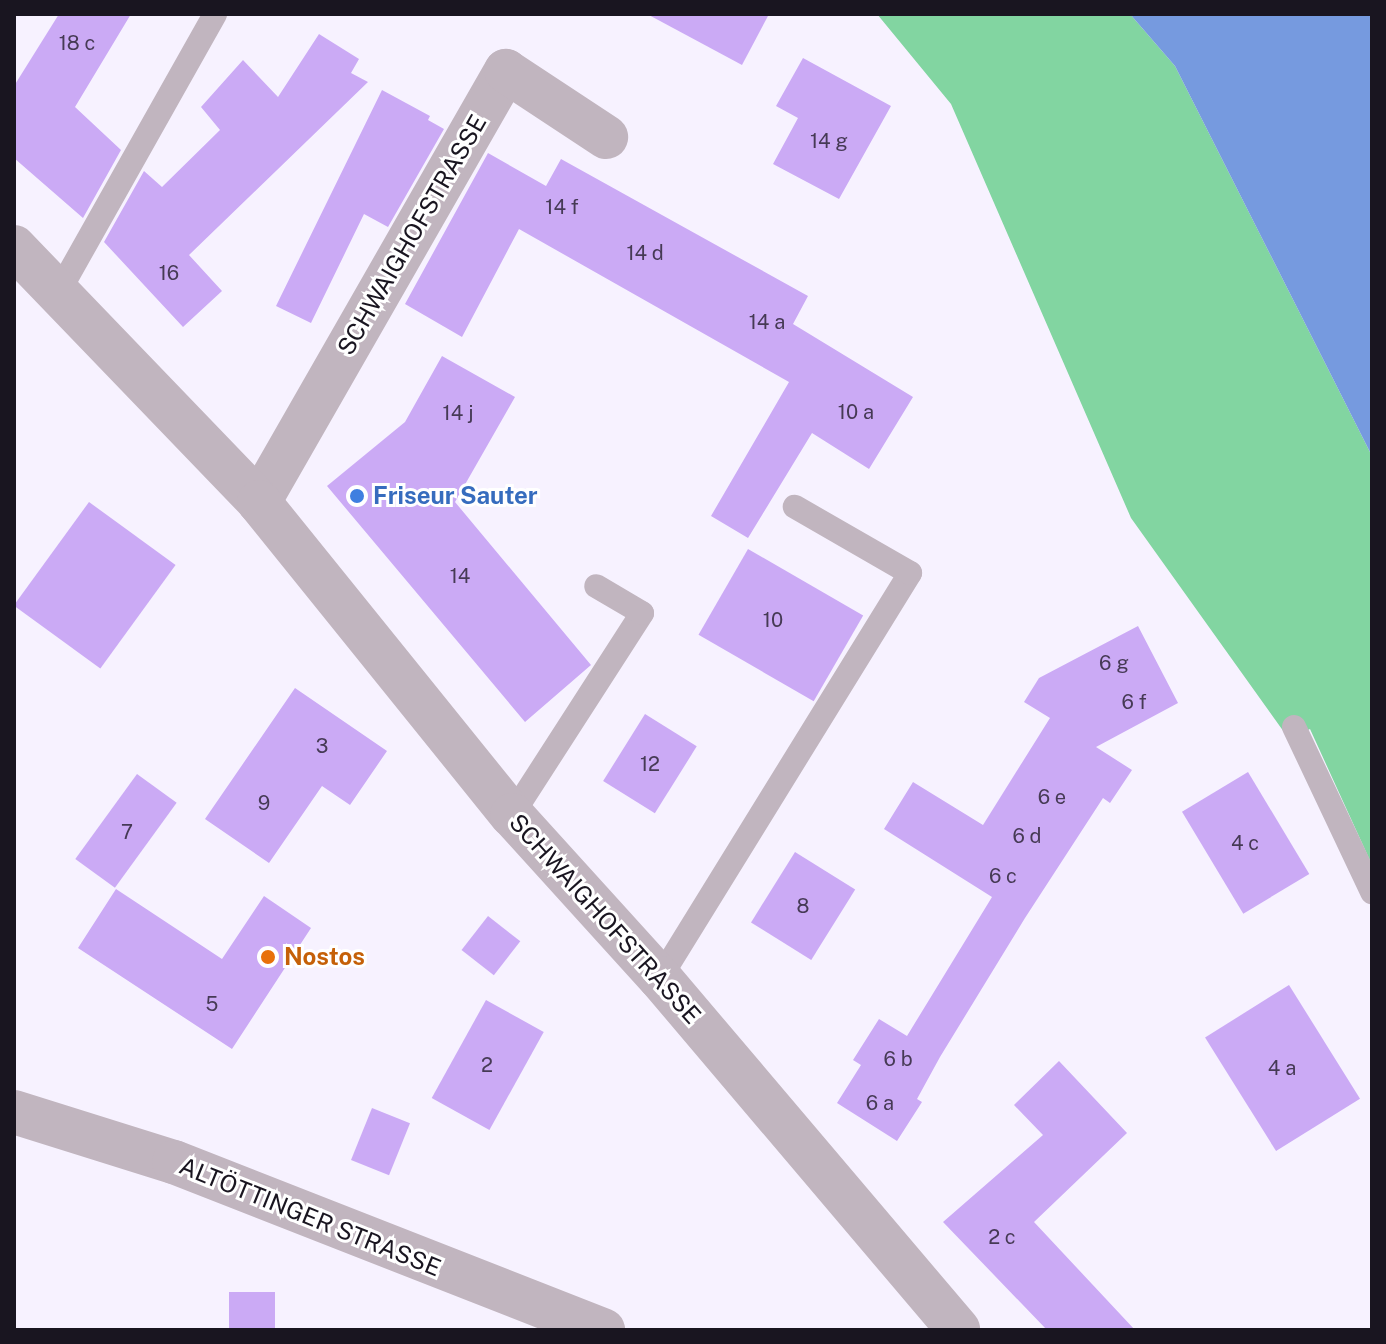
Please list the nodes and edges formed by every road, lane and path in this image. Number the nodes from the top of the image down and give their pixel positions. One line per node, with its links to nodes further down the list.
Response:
1 (215, 14): 4 (lane)
2 (606, 137): 5 (street, SCHWAIGHOFSTRASSE)
3 (14, 247): 4 (street, SCHWAIGHOFSTRASSE)
4 (58, 293): 5 (street, SCHWAIGHOFSTRASSE)
5 (259, 502): 9 (street, SCHWAIGHOFSTRASSE)
6 (795, 507): 11 (lane)
7 (596, 586): 9 (lane)
8 (1294, 727): 10 (lane)
9 (512, 815): 11 (street, SCHWAIGHOFSTRASSE)
10 (1372, 892)
11 (660, 978): 14 (street, SCHWAIGHOFSTRASSE)
12 (14, 1112): 13 (street, ALTÖTTINGER STRASSE)
13 (603, 1330)
14 (958, 1330)

